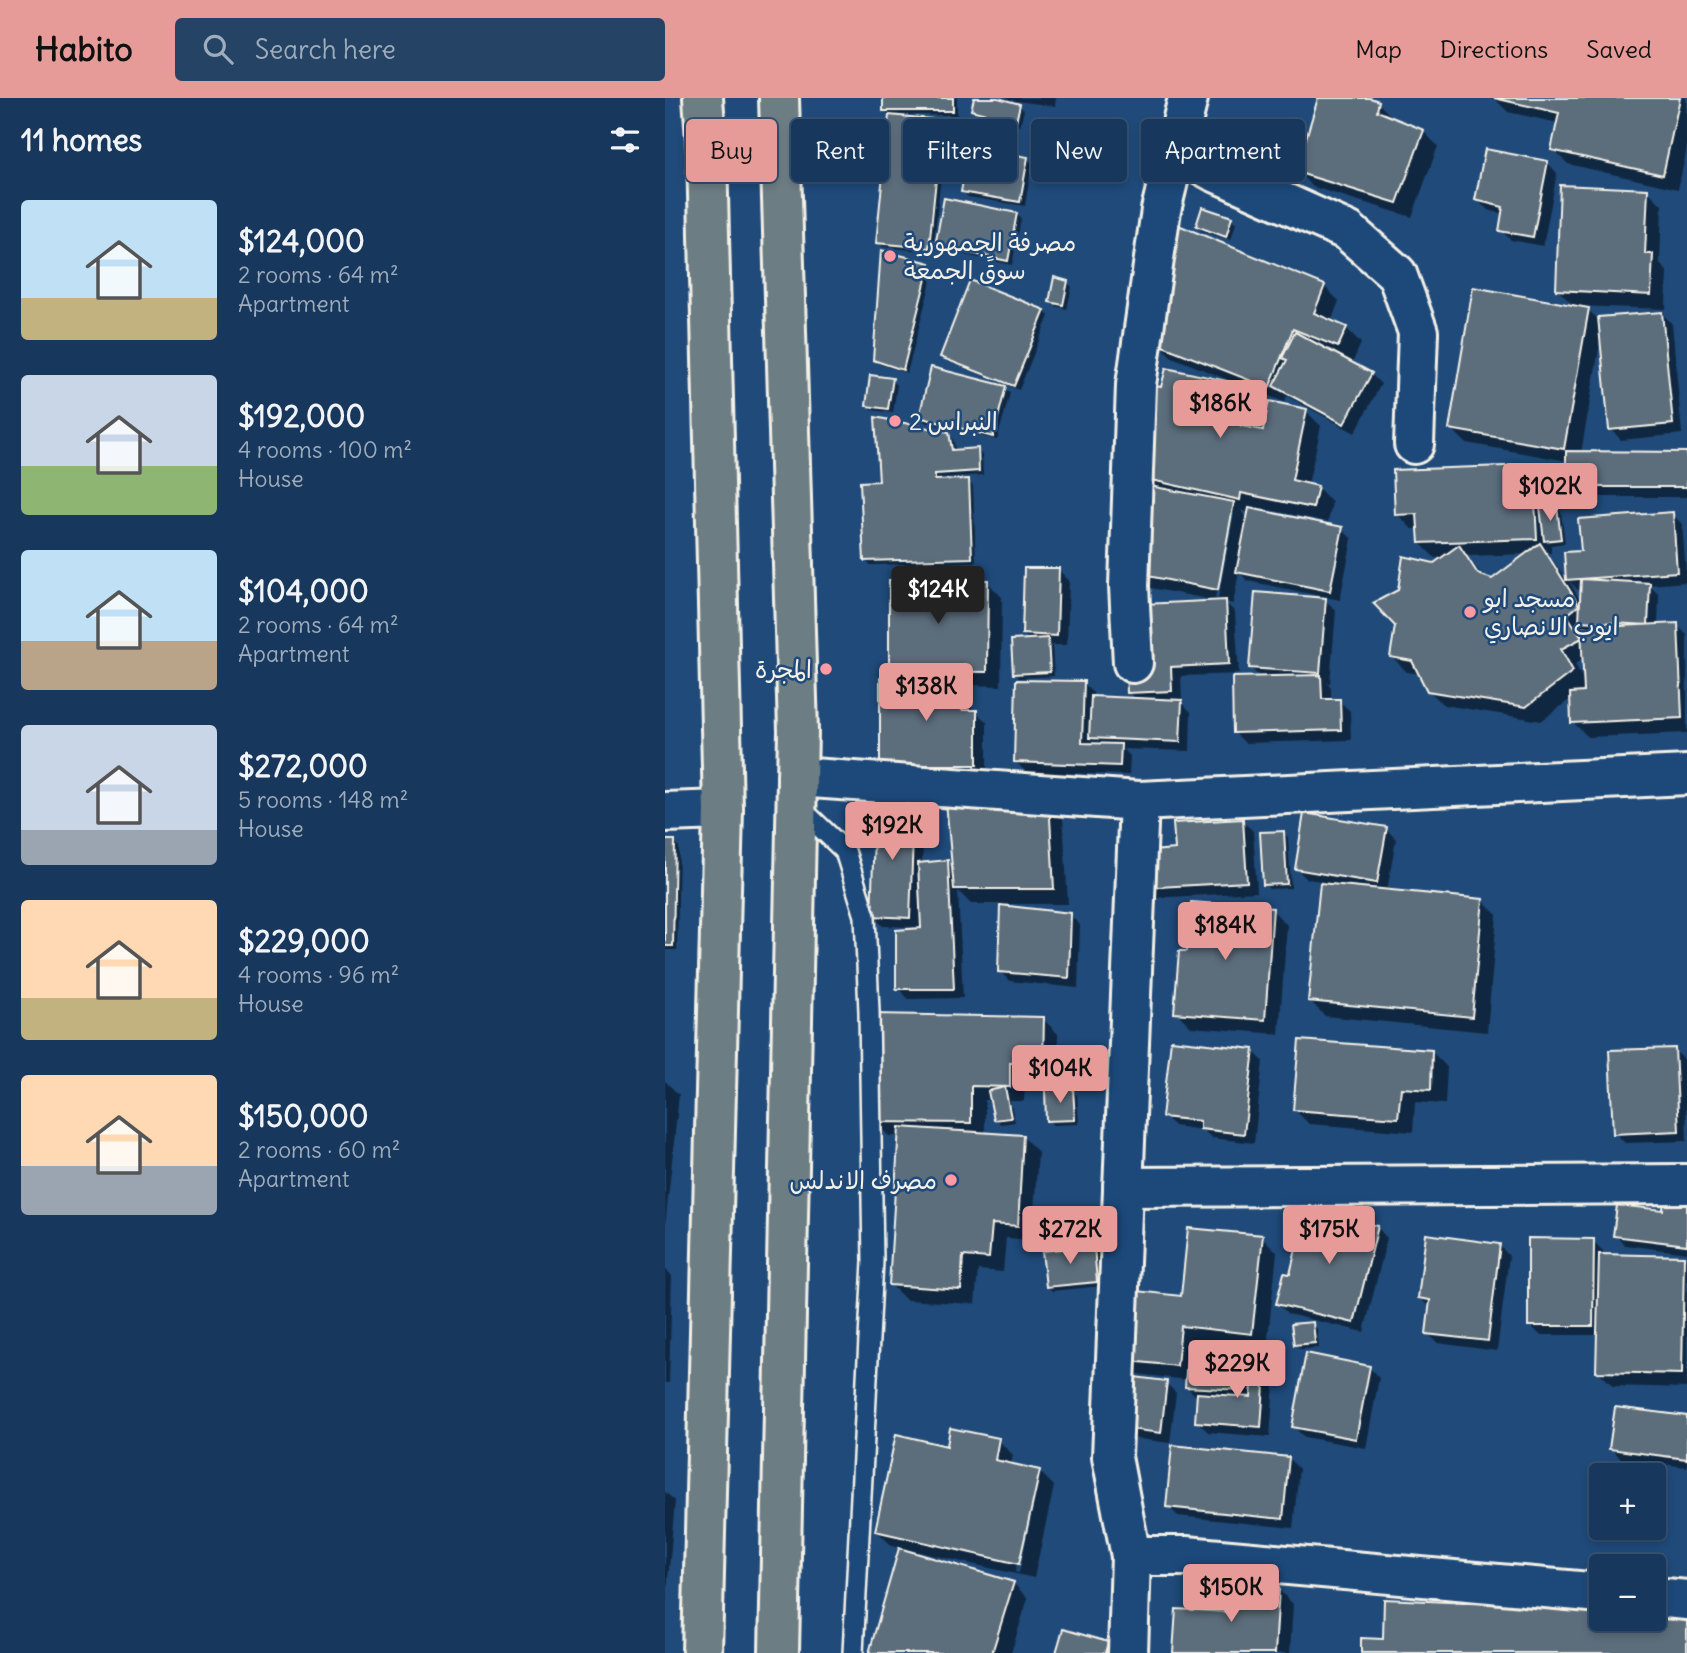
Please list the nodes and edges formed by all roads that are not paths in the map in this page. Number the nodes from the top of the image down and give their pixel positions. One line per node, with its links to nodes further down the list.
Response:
1 (703, 98): 12 (main road)
2 (779, 98): 10 (main road)
3 (1188, 98): 4 (street)
4 (1183, 119)
5 (1167, 182): 8 (street)
6 (1238, 182): 7 (street)
7 (1414, 444)
8 (1133, 663)
9 (1687, 775): 11 (street)
10 (797, 791): 11 (street); 21 (main road); 22 (lane)
11 (1139, 801): 15 (street)
12 (723, 810): 13 (street); 20 (main road)
13 (665, 812)
14 (1687, 1184): 15 (street)
15 (1123, 1187): 16 (street)
16 (1131, 1556): 17 (street); 23 (street)
17 (1589, 1592)
18 (1666, 1598): 19 (street)
19 (1687, 1600)
20 (702, 1653)
21 (779, 1653)
22 (853, 1653)
23 (1128, 1653)

